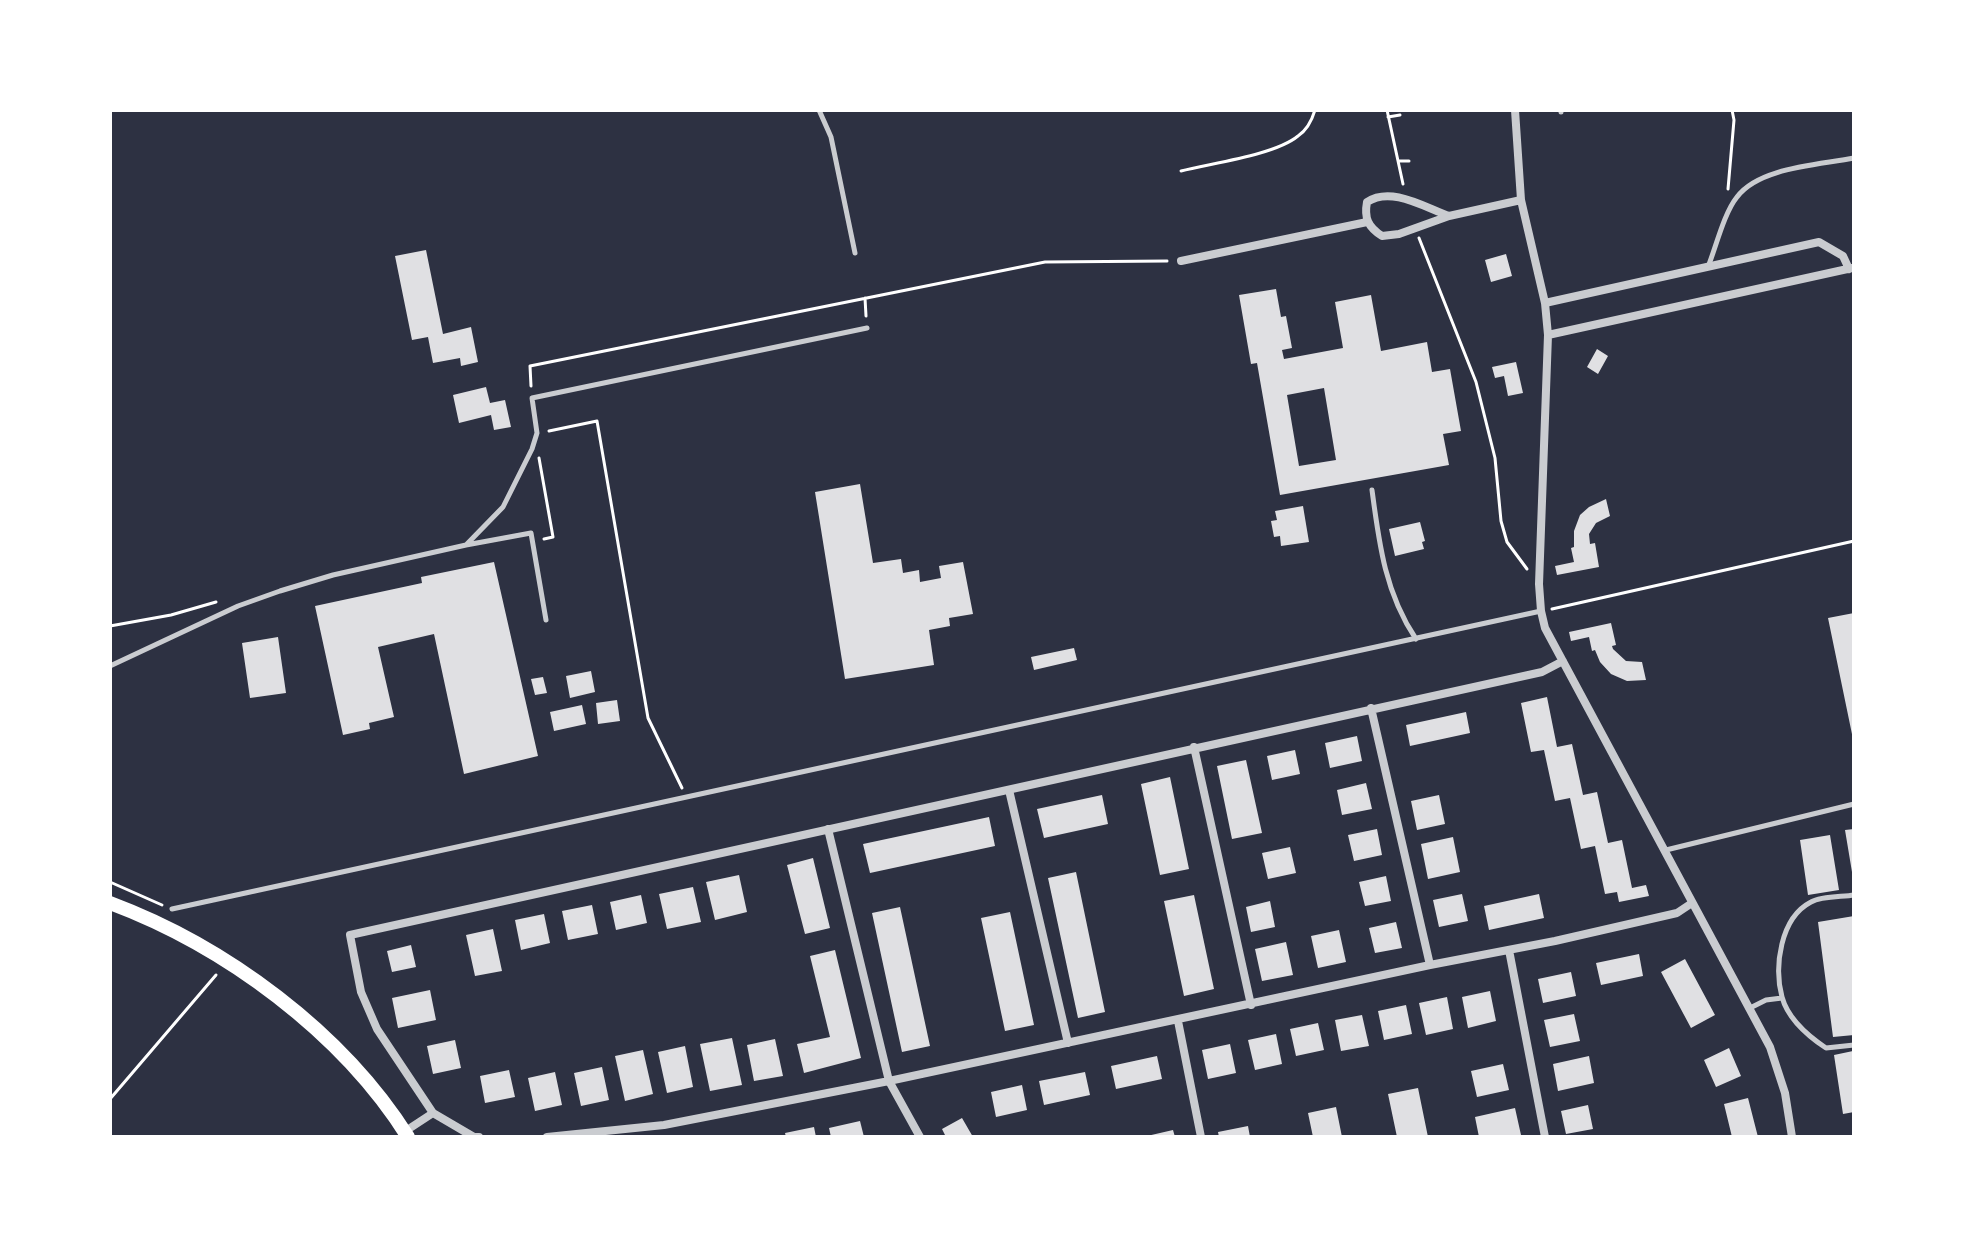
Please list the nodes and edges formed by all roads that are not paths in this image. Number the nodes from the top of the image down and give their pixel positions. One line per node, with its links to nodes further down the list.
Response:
1 (819, 110): 7 (lane)
2 (1515, 110): 4 (street)
3 (1854, 158): 9 (lane)
4 (1521, 200): 5 (street); 11 (street)
5 (1449, 216): 6 (street); 6 (street)
6 (1367, 222): 8 (street)
7 (855, 253)
8 (1181, 261)
9 (1708, 268): 10 (street); 11 (street)
10 (1852, 268): 13 (street)
11 (1545, 303): 13 (street)
12 (867, 328): 15 (lane)
13 (1548, 335): 16 (street)
14 (1372, 490): 18 (lane)
15 (466, 545): 17 (lane); 20 (lane)
16 (1541, 611): 18 (lane); 19 (street)
17 (546, 620)
18 (1416, 639): 30 (lane)
19 (1563, 661): 21 (street); 26 (street)
20 (110, 666)
21 (1371, 708): 22 (street); 32 (street)
22 (1194, 747): 23 (street); 34 (street)
23 (1009, 790): 25 (street); 37 (street)
24 (1854, 804): 26 (lane)
25 (828, 829): 39 (street); 40 (street)
26 (1666, 850): 29 (street)
27 (1854, 895): 33 (lane)
28 (110, 903): 41 (main road)
29 (1692, 903): 31 (street); 35 (street)
30 (172, 909)
31 (1509, 950): 32 (street); 46 (street)
32 (1430, 965): 34 (street)
33 (1782, 998): 35 (lane); 38 (lane)
34 (1251, 1005): 36 (street)
35 (1750, 1008): 47 (street)
36 (1178, 1021): 37 (street); 45 (street)
37 (1068, 1043): 39 (street)
38 (1854, 1045)
39 (889, 1081): 43 (street); 44 (street)
40 (433, 1113): 41 (street); 42 (street)
41 (406, 1134)
42 (476, 1137)
43 (547, 1137)
44 (920, 1137)
45 (1201, 1137)
46 (1545, 1137)
47 (1792, 1137)

